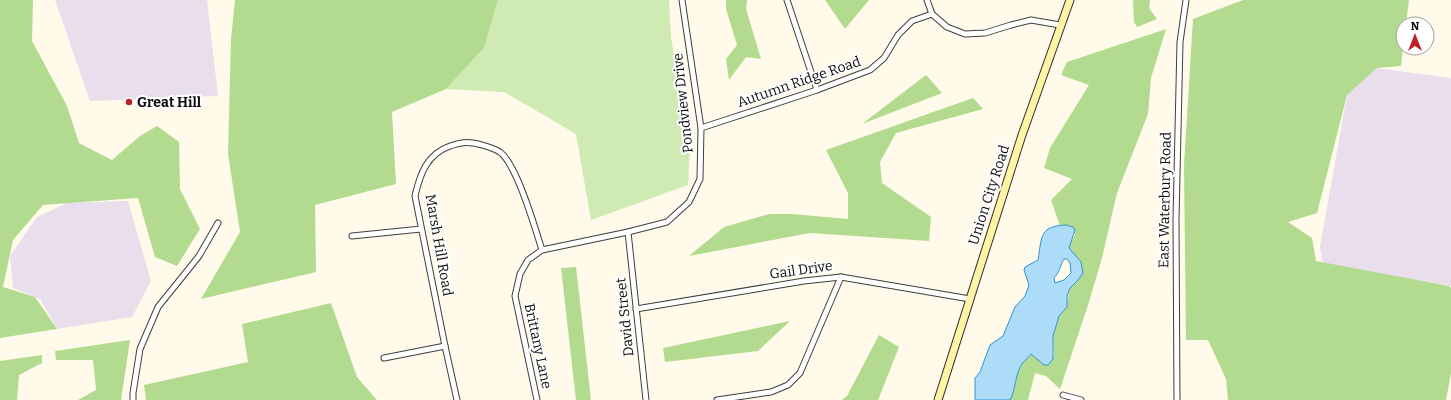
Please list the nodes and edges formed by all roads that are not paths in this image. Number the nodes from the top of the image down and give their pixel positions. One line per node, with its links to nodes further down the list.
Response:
1 (682, 0): 9 (street, Pondview Drive)
2 (787, 0): 8 (street)
3 (927, 0): 6 (street)
4 (1070, 0): 7 (main road, Union City Road)
5 (1186, 0): 28 (street, East Waterbury Road)
6 (932, 14): 7 (street); 8 (street, Autumn Ridge Road)
7 (1060, 25): 16 (main road, Union City Road)
8 (817, 90): 9 (street, Autumn Ridge Road)
9 (701, 128): 12 (street, Pondview Drive)
10 (218, 223): 21 (street)
11 (421, 229): 13 (street); 14 (street, Marsh Hill Road); 18 (street, Marsh Hill Road)
12 (628, 232): 14 (street, Brittany Lane); 17 (street, David Street)
13 (352, 236)
14 (542, 250): 23 (street, Brittany Lane)
15 (841, 277): 16 (street, Gail Drive); 17 (street, Gail Drive); 25 (street)
16 (970, 299): 26 (main road, Union City Road)
17 (636, 309): 24 (street, David Street)
18 (445, 346): 19 (street); 22 (street, Marsh Hill Road)
19 (384, 358)
20 (1063, 395): 27 (street)
21 (133, 400)
22 (457, 400)
23 (537, 400)
24 (646, 400)
25 (717, 400)
26 (938, 400)
27 (1082, 400)
28 (1177, 400)

